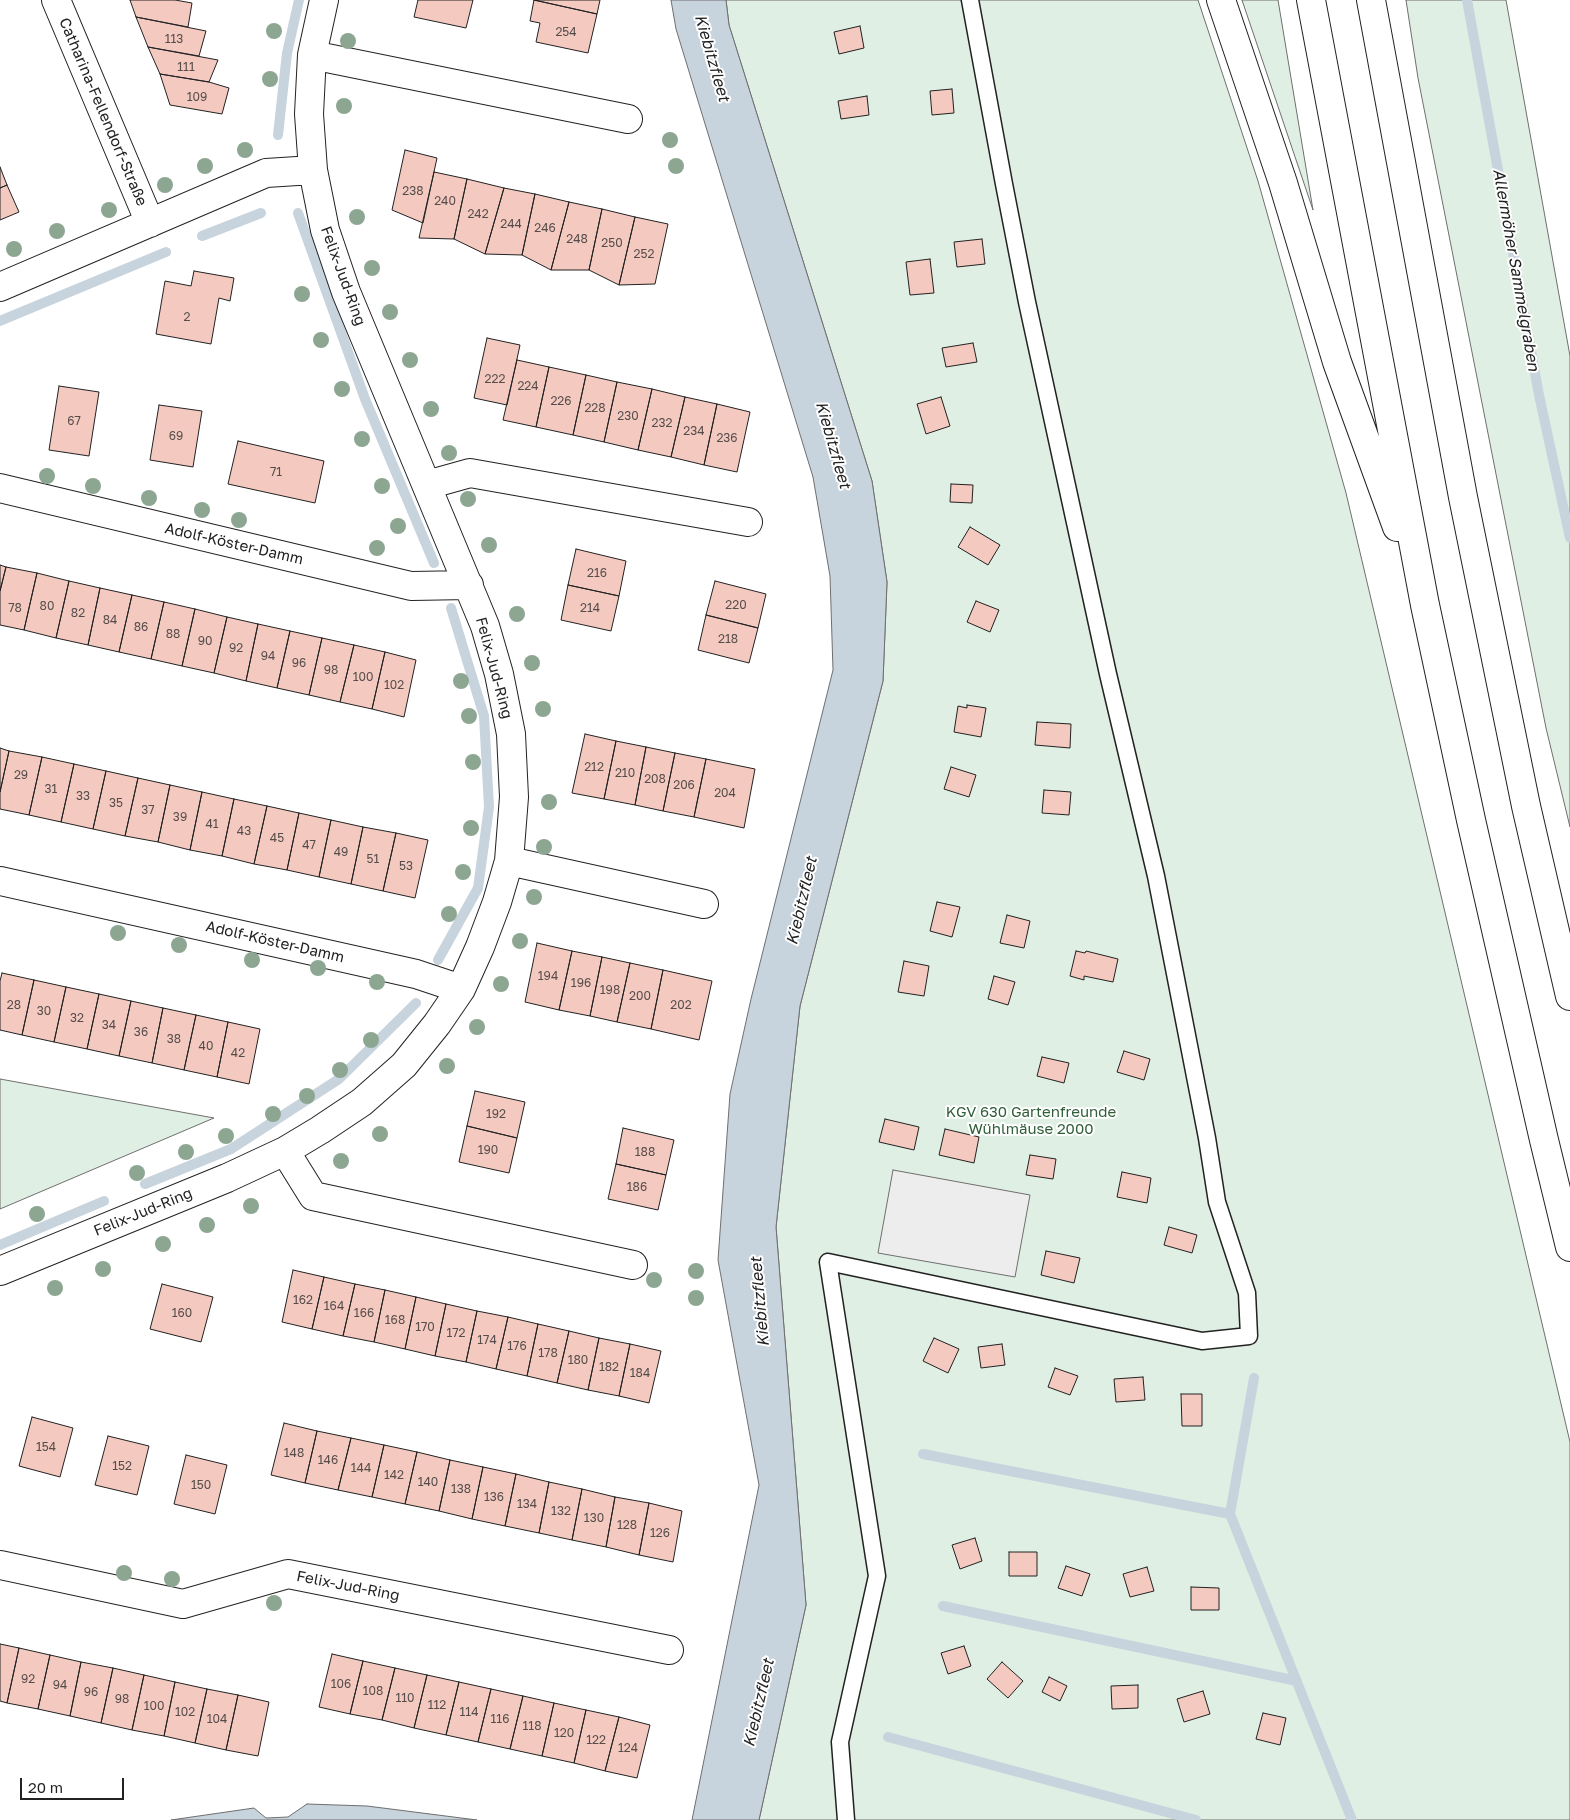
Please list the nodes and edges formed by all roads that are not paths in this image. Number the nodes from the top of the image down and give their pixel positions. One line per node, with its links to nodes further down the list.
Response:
1 (56, 0): 10 (main road, Catharina-Fellendorf-Straße)
2 (324, 0): 7 (main road, Felix-Jud-Ring)
3 (970, 0): 28 (lane)
4 (1221, 0): 16 (main road)
5 (1311, 0): 16 (main road)
6 (1371, 0): 21 (main road)
7 (312, 56): 8 (main road); 9 (main road, Felix-Jud-Ring)
8 (628, 119)
9 (313, 170): 10 (main road, Catharina-Fellendorf-Straße); 12 (main road, Felix-Jud-Ring)
10 (150, 223): 11 (main road, Catharina-Fellendorf-Straße)
11 (0, 287)
12 (427, 485): 14 (main road); 15 (main road, Felix-Jud-Ring)
13 (0, 488): 15 (main road, Adolf-Köster-Damm)
14 (748, 522)
15 (469, 585): 17 (main road, Felix-Jud-Ring)
16 (1425, 605): 23 (main road)
17 (509, 861): 19 (main road); 20 (main road, Felix-Jud-Ring)
18 (0, 881): 20 (main road, Adolf-Köster-Damm)
19 (704, 904)
20 (461, 989): 22 (main road, Felix-Jud-Ring)
21 (1570, 996)
22 (285, 1151): 24 (main road); 25 (main road, Felix-Jud-Ring)
23 (1570, 1247)
24 (634, 1265)
25 (0, 1271)
26 (0, 1565): 27 (main road, Felix-Jud-Ring)
27 (669, 1650)
28 (846, 1820)

